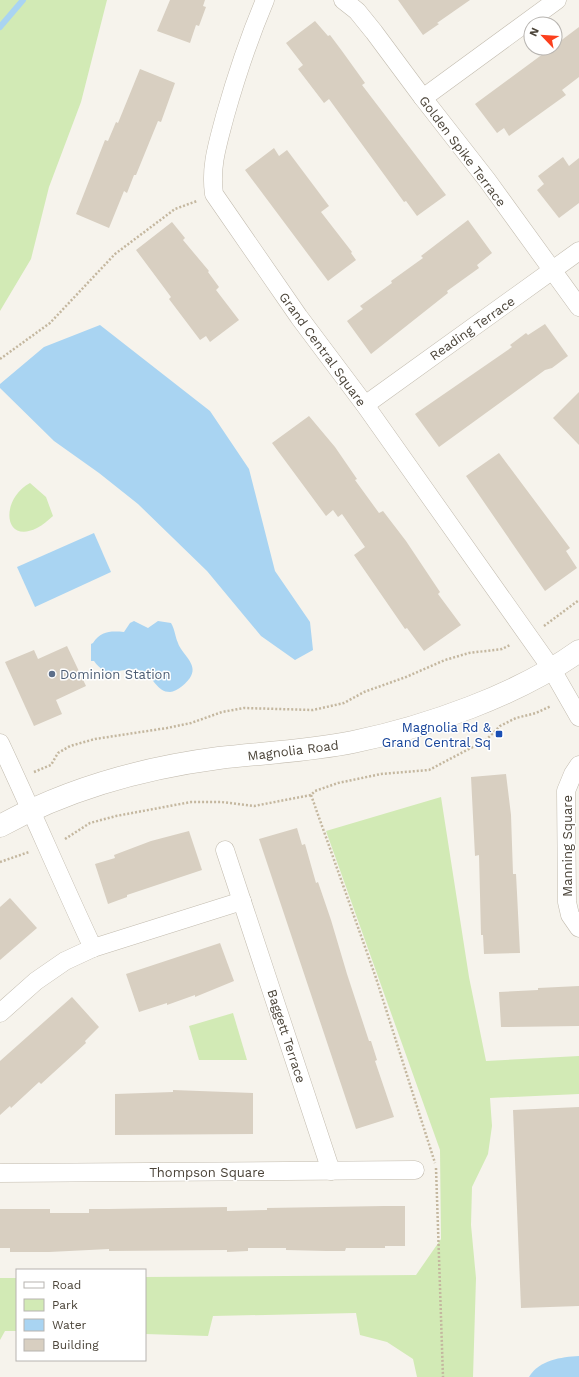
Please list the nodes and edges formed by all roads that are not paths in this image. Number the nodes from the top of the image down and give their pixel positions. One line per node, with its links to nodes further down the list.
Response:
1 (265, 0): 8 (street, Grand Central Square)
2 (343, 0): 4 (street, Golden Spike Terrace)
3 (557, 0): 4 (street)
4 (423, 98): 6 (street, Golden Spike Terrace)
5 (579, 251): 6 (street, Reading Terrace)
6 (553, 271): 7 (street, Golden Spike Terrace); 8 (street, Reading Terrace)
7 (579, 307)
8 (365, 405): 10 (street, Grand Central Square)
9 (579, 651): 10 (street, Magnolia Road)
10 (551, 668): 11 (street); 14 (street, Magnolia Road)
11 (579, 717)
12 (0, 743): 14 (street)
13 (579, 765): 18 (street, Manning Square)
14 (32, 809): 15 (street, Magnolia Road); 19 (street)
15 (0, 826)
16 (225, 850): 17 (street, Baggett Terrace)
17 (242, 901): 19 (street); 22 (street, Baggett Terrace)
18 (579, 928)
19 (93, 948): 20 (street)
20 (0, 1014)
21 (415, 1170): 22 (street, Thompson Square)
22 (331, 1171): 23 (street, Thompson Square)
23 (0, 1173)

